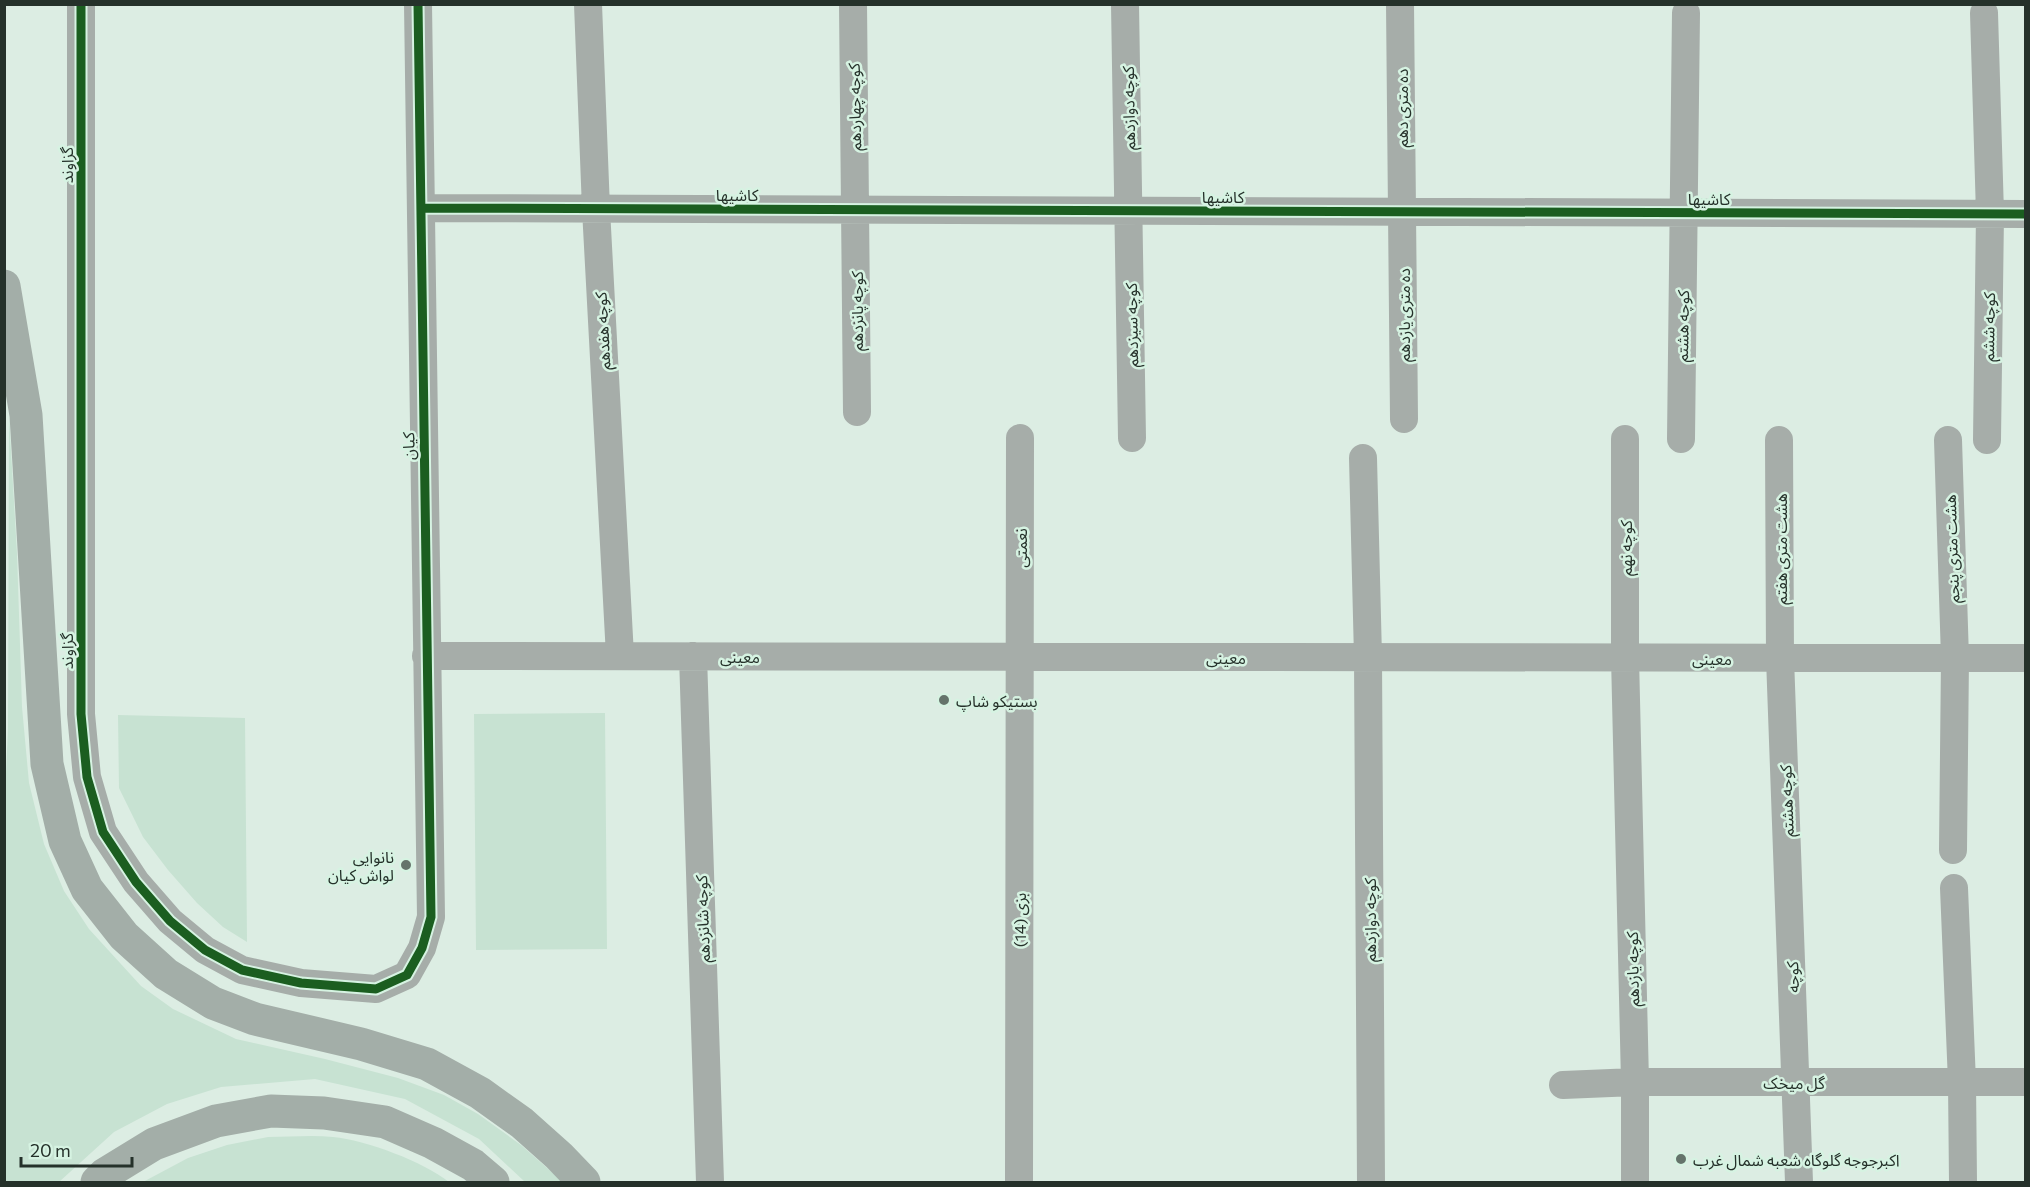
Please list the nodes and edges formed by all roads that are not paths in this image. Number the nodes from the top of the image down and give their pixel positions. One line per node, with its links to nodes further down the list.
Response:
1 (81, 4): 40 (street, گزاوند)
2 (418, 4): 9 (street, کیان)
3 (588, 4): 10 (street, کوچه هفدهم)
4 (853, 4): 11 (street, کوچه چهاردهم)
5 (1125, 4): 12 (street, کوچه دوازدهم)
6 (1400, 4): 13 (street, ده متری دهم)
7 (1686, 13): 14 (street, کوچه هشتم)
8 (1984, 13): 15 (street, کوچه ششم)
9 (421, 208): 10 (street, کاشیها); 28 (street, کیان)
10 (596, 208): 11 (street, کاشیها); 29 (street, کوچه هفدهم)
11 (855, 210): 12 (street, کاشیها); 18 (street, کوچه پانزدهم)
12 (1130, 211): 13 (street, کاشیها); 21 (street, کوچه سیزدهم)
13 (1402, 212): 14 (street, کاشیها); 19 (street, ده متری یازدهم)
14 (1684, 213): 15 (street, کاشیها); 23 (street, کوچه هشتم)
15 (1990, 214): 16 (street, کاشیها); 26 (street, کوچه ششم)
16 (2025, 214)
17 (4, 286): 49 (highway)
18 (857, 412)
19 (1404, 419)
20 (1020, 438): 31 (street, نعمتی)
21 (1132, 438)
22 (1625, 439): 33 (street, کوچه نهم)
23 (1681, 439)
24 (1779, 440): 34 (street, هشت متری هفتم)
25 (1948, 440): 35 (street, هشت متری پنجم)
26 (1987, 440)
27 (1363, 458): 32 (street, کوچه دوازدهم)
28 (426, 656): 29 (street, معینی); 40 (street, کیان)
29 (620, 656): 30 (street, معینی)
30 (693, 656): 31 (street, معینی); 50 (street, کوچه شانزدهم)
31 (1020, 657): 32 (street, معینی); 51 (street, بزی (14))
32 (1368, 657): 33 (street, معینی); 52 (street, کوچه دوازدهم)
33 (1625, 657): 34 (street, معینی); 38 (street, کوچه نهم)
34 (1780, 658): 35 (street, معینی); 39 (street, کوچه هشتم)
35 (1955, 658): 36 (street, معینی); 37 (street)
36 (2025, 658)
37 (1953, 850)
38 (1629, 856): 42 (street, کوچه یازدهم)
39 (1788, 873): 43 (street, کوچه)
40 (431, 886)
41 (1954, 888): 44 (street)
42 (1635, 1082): 43 (street, گل میخک); 46 (street, گل میخک); 53 (street)
43 (1796, 1082): 44 (street, گل میخک); 54 (street, کوچه)
44 (1962, 1082): 45 (street, گل میخک); 55 (street)
45 (2025, 1082)
46 (1563, 1085)
47 (97, 1182): 48 (highway)
48 (492, 1182)
49 (584, 1182)
50 (710, 1182)
51 (1019, 1182)
52 (1371, 1182)
53 (1635, 1182)
54 (1799, 1182)
55 (1963, 1182)

